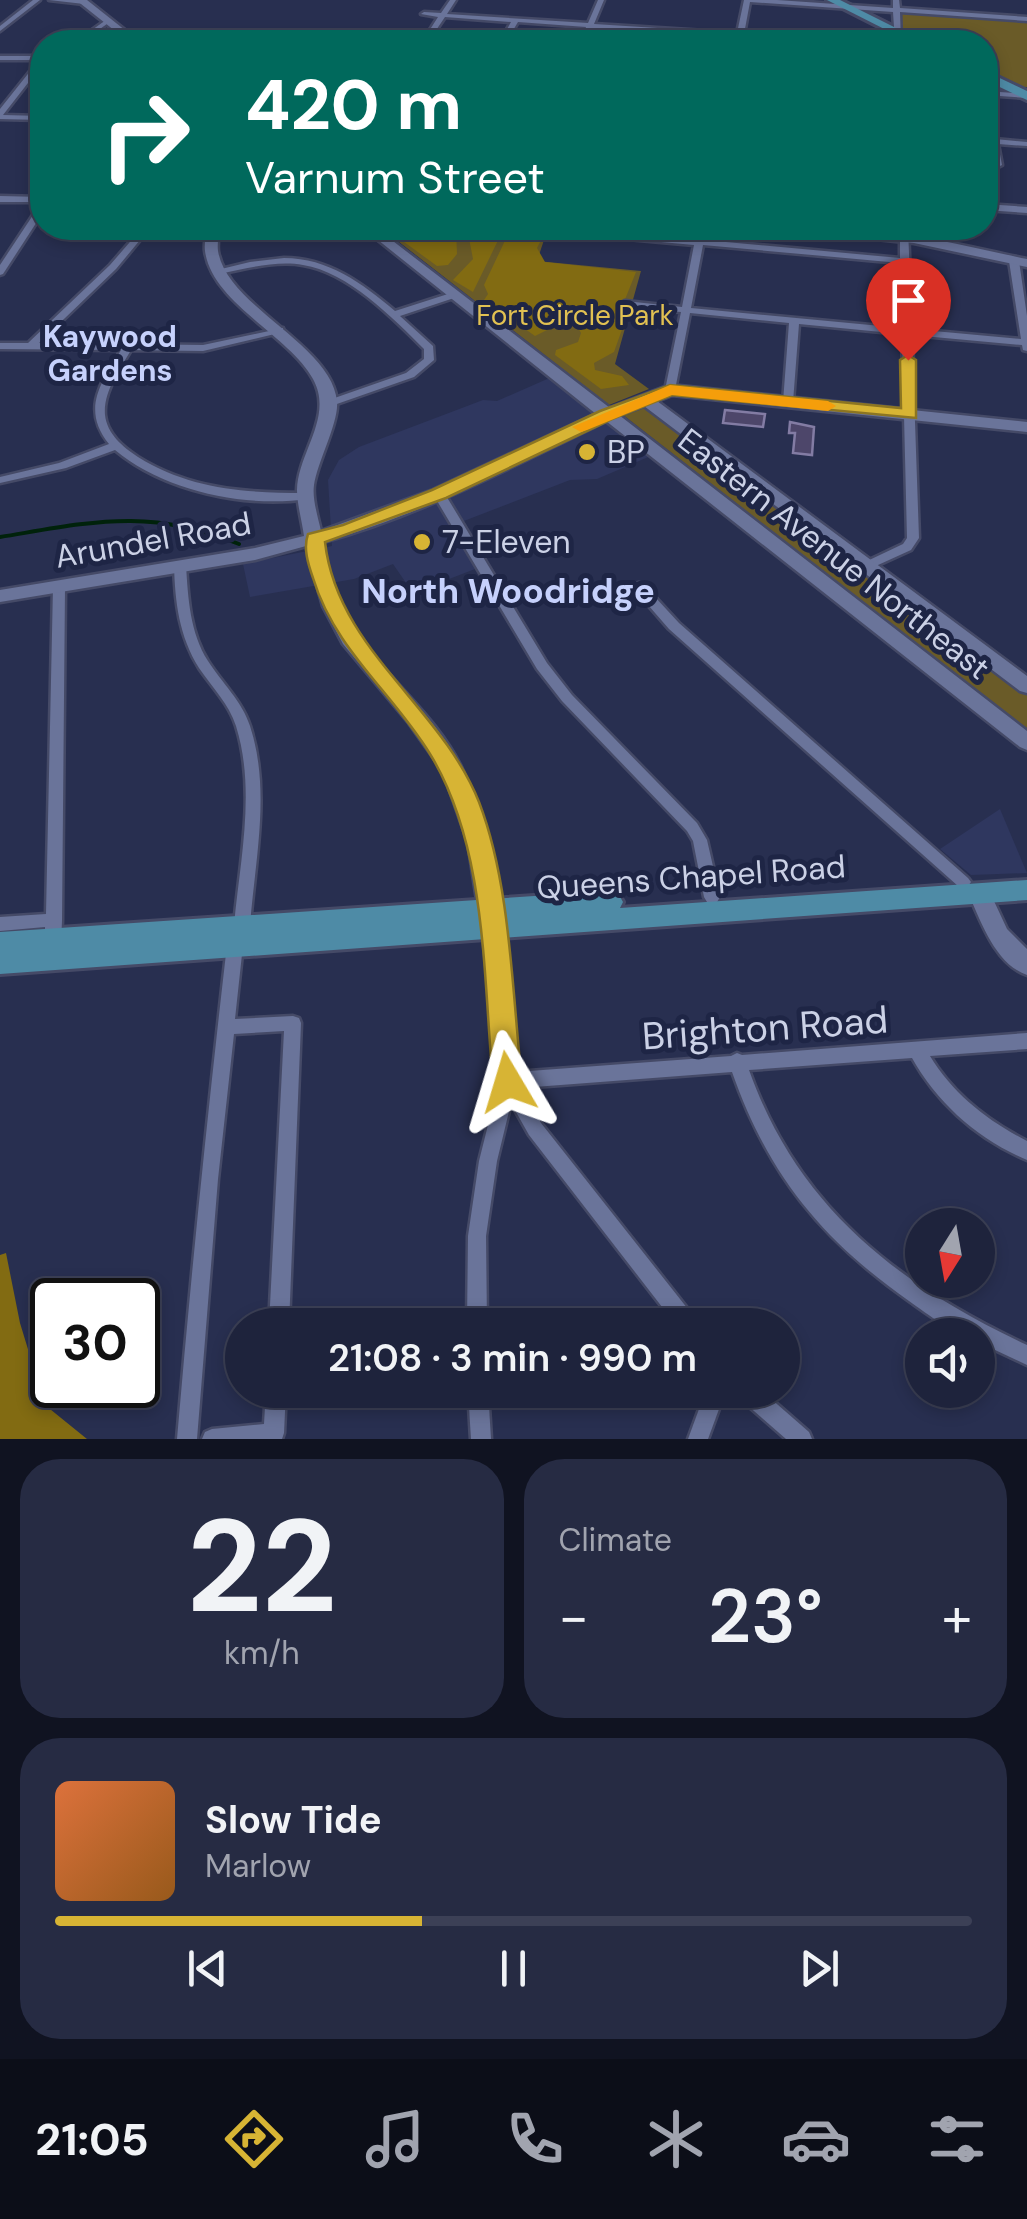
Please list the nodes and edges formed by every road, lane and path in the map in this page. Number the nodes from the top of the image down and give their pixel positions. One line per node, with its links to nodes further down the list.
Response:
1 (37, 0): 16 (street)
2 (52, 0): 7 (street)
3 (452, 0): 11 (street)
4 (600, 0): 15 (street)
5 (748, 0): 9 (street); 23 (street)
6 (832, 0): 9 (main road)
7 (82, 1): 14 (street)
8 (896, 5): 9 (street); 12 (street); 25 (street)
9 (846, 6): 24 (main road)
10 (424, 14): 11 (street)
11 (443, 15): 13 (street); 19 (street)
12 (1027, 18)
13 (516, 20): 15 (street); 20 (street)
14 (108, 21): 17 (street); 18 (street)
15 (590, 26): 21 (street); 22 (street)
16 (0, 29)
17 (95, 30)
18 (120, 30)
19 (433, 30)
20 (510, 30)
21 (588, 30)
22 (636, 30)
23 (741, 30)
24 (886, 30)
25 (898, 30)
26 (0, 58): 27 (street)
27 (30, 59)
28 (30, 75): 32 (street)
29 (998, 81): 30 (main road)
30 (1024, 92): 31 (street)
31 (998, 93)
32 (0, 116): 33 (street)
33 (30, 117)
34 (998, 142): 35 (street)
35 (1027, 144)
36 (0, 199): 37 (street)
37 (30, 200)
38 (998, 208): 39 (street)
39 (1027, 210)
40 (30, 226): 52 (street)
41 (136, 240): 62 (street)
42 (210, 240): 51 (street)
43 (384, 240): 53 (street, Eastern Avenue Northeast)
44 (667, 240): 48 (street)
45 (700, 240): 48 (street)
46 (904, 240): 49 (street)
47 (932, 240): 50 (street)
48 (699, 243): 49 (street); 55 (street)
49 (905, 261): 59 (street)
50 (1021, 262): 60 (street)
51 (218, 271): 56 (street); 58 (street)
52 (0, 272)
53 (458, 298): 56 (street); 69 (street, Eastern Avenue Northeast)
54 (626, 304): 55 (street)
55 (686, 310): 57 (street); 64 (street)
56 (396, 318): 67 (street)
57 (794, 320): 59 (street); 66 (street)
58 (280, 330): 63 (street); 67 (street)
59 (907, 332): 60 (street); 68 (street)
60 (1027, 345)
61 (0, 346): 62 (street)
62 (30, 347): 63 (street)
63 (126, 350): 71 (street)
64 (670, 390): 65 (street, Arundel Road); 66 (street)
65 (646, 399): 69 (street, Arundel Road); 77 (street)
66 (788, 402): 68 (street)
67 (330, 403): 74 (street)
68 (910, 414): 70 (street); 77 (street)
69 (606, 415): 73 (street, Arundel Road); 82 (street, Eastern Avenue Northeast)
70 (1027, 427)
71 (115, 446): 72 (street); 74 (street)
72 (0, 480)
73 (439, 494): 75 (street, Arundel Road); 86 (street)
74 (304, 497): 75 (street)
75 (315, 538): 76 (street, Arundel Road); 87 (street)
76 (180, 565): 78 (street, Arundel Road); 89 (street)
77 (867, 566): 81 (street)
78 (60, 586): 80 (street, Arundel Road); 90 (street)
79 (639, 587): 84 (street)
80 (0, 596)
81 (1027, 686)
82 (1027, 742)
83 (1027, 878): 84 (main road, Queens Chapel Road)
84 (971, 887): 85 (main road, Queens Chapel Road); 86 (main road, Queens Chapel Road); 87 (main road, Queens Chapel Road); 93 (street)
85 (1027, 890)
86 (712, 896): 87 (main road, Queens Chapel Road)
87 (490, 917): 89 (main road, Queens Chapel Road); 89 (main road, Queens Chapel Road); 98 (street)
88 (0, 924): 90 (street, Queens Chapel Road)
89 (238, 935): 90 (main road, Queens Chapel Road); 94 (street)
90 (53, 939): 91 (main road, Queens Chapel Road); 92 (main road, Queens Chapel Road)
91 (0, 942)
92 (0, 963)
93 (1027, 965)
94 (225, 1027): 100 (street); 108 (street)
95 (1027, 1042): 96 (street, Brighton Road)
96 (918, 1050): 97 (street, Brighton Road); 99 (street)
97 (738, 1061): 98 (street, Brighton Road); 103 (street)
98 (508, 1082): 101 (street); 102 (street)
99 (1027, 1151)
100 (279, 1308)
101 (476, 1308)
102 (675, 1308)
103 (1027, 1354)
104 (275, 1408): 109 (street)
105 (479, 1408): 110 (street)
106 (709, 1408): 111 (street)
107 (766, 1408): 112 (street)
108 (187, 1439)
109 (212, 1439)
110 (481, 1439)
111 (698, 1439)
112 (802, 1439)

